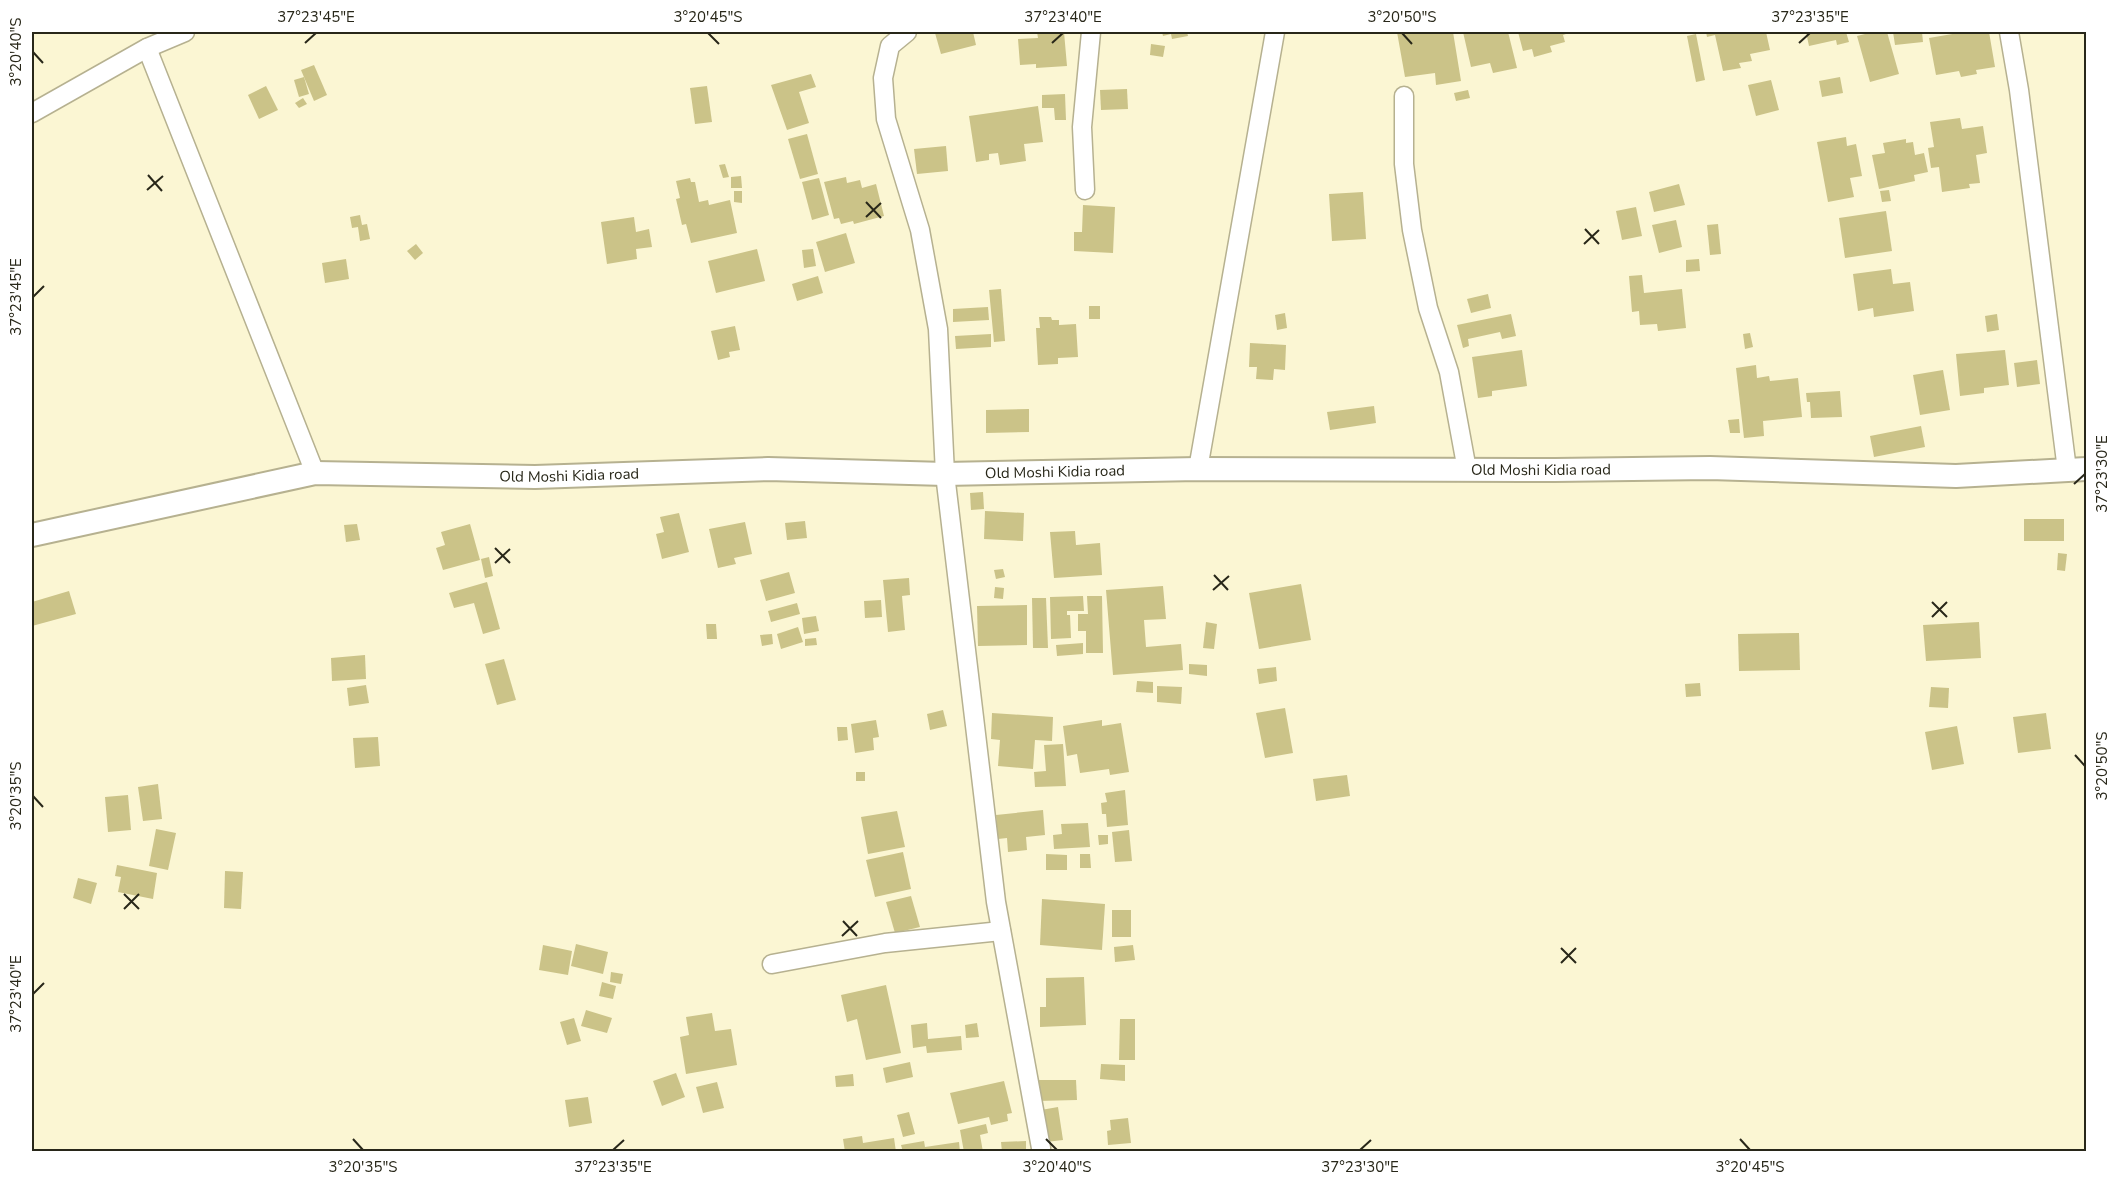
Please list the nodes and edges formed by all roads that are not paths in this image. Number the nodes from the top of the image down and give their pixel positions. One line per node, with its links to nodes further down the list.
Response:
1 (185, 32): 6 (street)
2 (907, 32): 14 (street)
3 (1091, 32): 9 (street)
4 (1275, 32): 10 (street)
5 (2009, 32): 11 (street)
6 (147, 48): 8 (street); 13 (street)
7 (1404, 96): 12 (street)
8 (32, 113)
9 (1085, 190)
10 (1198, 469): 12 (street, Old Moshi Kidia road); 14 (street, Old Moshi Kidia road)
11 (2077, 469): 12 (street, Old Moshi Kidia road)
12 (1467, 470)
13 (315, 473): 14 (street, Old Moshi Kidia road); 15 (street, Old Moshi Kidia road)
14 (945, 474): 16 (street)
15 (32, 535)
16 (1001, 931): 17 (street); 18 (street)
17 (772, 964)
18 (1041, 1148)

